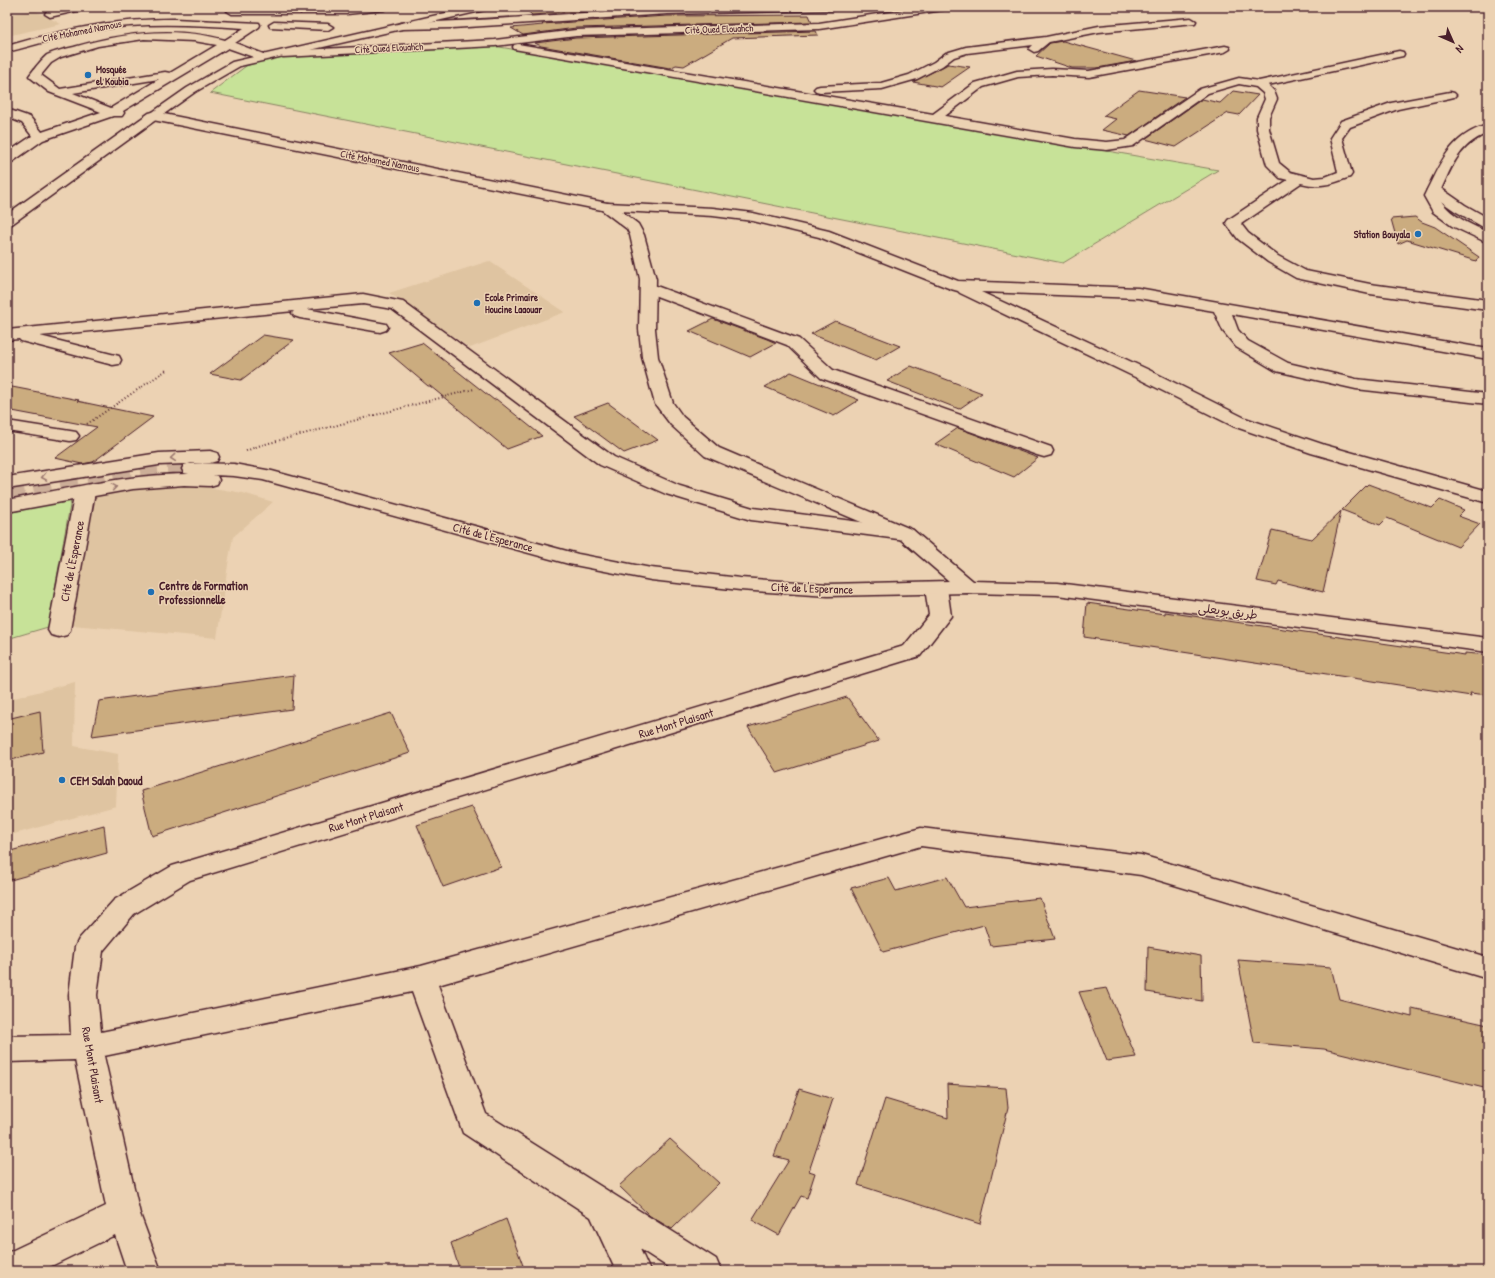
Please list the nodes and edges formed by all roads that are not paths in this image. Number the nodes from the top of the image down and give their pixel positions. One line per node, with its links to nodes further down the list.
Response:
1 (82, 7): 9 (street)
2 (384, 7): 6 (street)
3 (485, 7): 15 (street)
4 (834, 7): 15 (street, Cité Oued Elouahch)
5 (943, 7): 24 (street, Cité Oued Elouahch)
6 (222, 11)
7 (150, 12): 16 (street)
8 (161, 12): 11 (street)
9 (50, 14)
10 (1190, 21): 22 (street)
11 (125, 23): 12 (street, Cité Mohamed Namous); 25 (street, Cité Mohamed Namous)
12 (142, 23): 13 (street, Cité Mohamed Namous); 20 (street)
13 (255, 25): 14 (street, Cité Mohamed Namous); 23 (street, Cité Mohamed Namous)
14 (305, 26): 17 (street, Cité Mohamed Namous); 21 (street)
15 (401, 26): 28 (street)
16 (75, 27)
17 (328, 27)
18 (49, 29): 19 (street, Cité Mohamed Namous)
19 (14, 36)
20 (135, 38): 23 (street, Cité Mohamed Namous); 35 (street, Cité Mohamed Namous)
21 (290, 38)
22 (1046, 40): 27 (street); 36 (street)
23 (226, 43): 30 (street); 32 (street, Cité Mohamed Namous)
24 (495, 43): 28 (street, Cité Oued Elouahch); 36 (street, Cité Oued Elouahch)
25 (7, 49)
26 (1225, 49): 33 (street)
27 (1028, 53)
28 (283, 54): 30 (street)
29 (1399, 54): 34 (street)
30 (262, 58): 40 (street)
31 (1017, 62): 33 (street)
32 (177, 73): 35 (street, Cité Mohamed Namous); 38 (street, Cité Mohamed Namous)
33 (1003, 79): 41 (street)
34 (1259, 84): 41 (street); 45 (street)
35 (59, 92): 38 (street, Cité Mohamed Namous)
36 (781, 92): 41 (street)
37 (1450, 95): 45 (street)
38 (112, 112): 40 (street, Cité Mohamed Namous); 43 (street, Cité Mohamed Namous)
39 (7, 113): 43 (street)
40 (153, 116): 47 (street, Cité Mohamed Namous); 48 (street)
41 (934, 118)
42 (1488, 129): 46 (street)
43 (39, 137): 44 (street, Cité Mohamed Namous)
44 (7, 159)
45 (1298, 179): 53 (street)
46 (1434, 190): 49 (street); 50 (street)
47 (607, 207): 51 (street, Cité Mohamed Namous); 52 (street)
48 (7, 221)
49 (1488, 224)
50 (1488, 239)
51 (956, 286): 55 (street); 68 (street, Cité Mohamed Namous)
52 (648, 288): 63 (street); 70 (street)
53 (1488, 305)
54 (273, 308): 56 (street); 57 (street); 70 (street)
55 (1221, 308): 58 (street); 60 (street)
56 (380, 327)
57 (11, 335): 59 (street)
58 (1488, 354)
59 (113, 360)
60 (1488, 399)
61 (7, 426): 62 (street)
62 (70, 436)
63 (1044, 450)
64 (191, 469): 65 (street, Cité de l'Esperance)
65 (289, 481): 66 (street, one-way to 66); 67 (street, one-way to 65); 71 (street, Cité de l'Esperance)
66 (7, 483)
67 (85, 492): 69 (street); 73 (street, Cité de l'Esperance)
68 (1488, 497)
69 (7, 506)
70 (906, 534): 72 (street)
71 (936, 588): 72 (street, Cité de l'Esperance); 77 (street, Rue Mont Plaisant)
72 (968, 588): 74 (street, طريق بويعلى)
73 (60, 630)
74 (1488, 645)
75 (1488, 968): 76 (street)
76 (421, 978): 77 (street); 79 (street)
77 (87, 1047): 78 (street); 80 (street, Rue Mont Plaisant)
78 (7, 1049)
79 (603, 1206): 83 (street); 84 (street)
80 (124, 1214): 81 (street); 82 (street, Rue Mont Plaisant)
81 (7, 1270)
82 (144, 1271)
83 (633, 1271)
84 (704, 1271)

